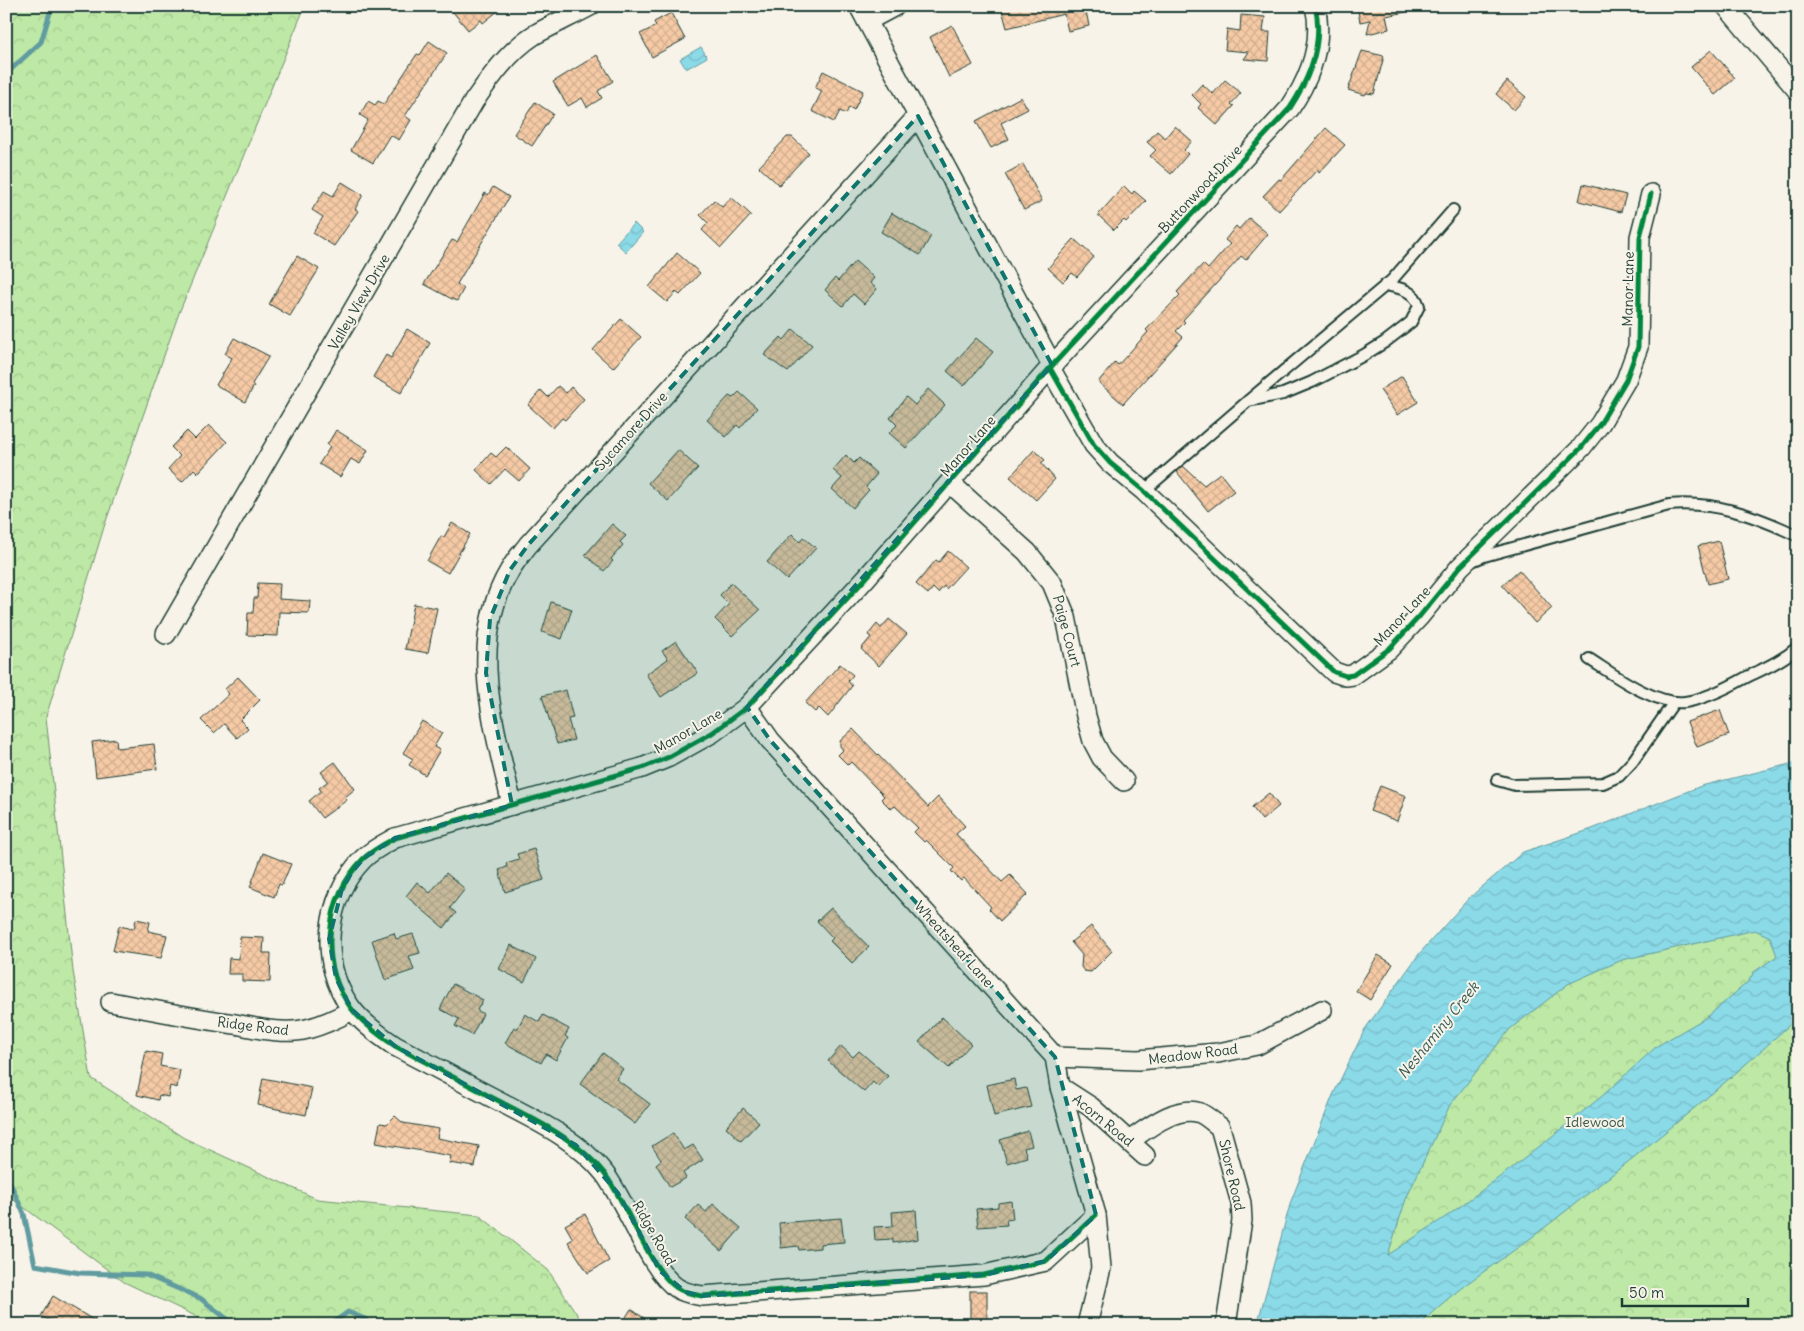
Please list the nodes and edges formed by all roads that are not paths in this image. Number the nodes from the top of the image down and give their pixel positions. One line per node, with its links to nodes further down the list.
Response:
1 (590, 6): 17 (street, Valley View Drive)
2 (895, 6): 5 (street)
3 (1315, 6): 11 (street, Buttonwood Drive)
4 (1726, 6): 6 (street)
5 (863, 14): 7 (street, Manor Lane)
6 (1798, 91)
7 (918, 116): 11 (street, Manor Lane); 24 (street, Sycamore Drive)
8 (1651, 194): 16 (street, Manor Lane)
9 (1453, 210): 10 (lane)
10 (1385, 284): 12 (lane); 12 (lane)
11 (1051, 367): 13 (street, Manor Lane); 14 (street, Manor Lane)
12 (1248, 401): 14 (lane)
13 (950, 483): 21 (street, Manor Lane); 22 (street, Paige Court)
14 (1144, 491): 16 (street, Manor Lane)
15 (1798, 536): 16 (lane)
16 (1460, 567)
17 (166, 634)
18 (1798, 648): 20 (lane)
19 (1588, 659): 20 (lane)
20 (1674, 702): 23 (lane)
21 (747, 707): 24 (street, Manor Lane); 28 (street, Wheatsheaf Lane)
22 (1124, 780)
23 (1497, 780)
24 (512, 805): 26 (street, Manor Lane)
25 (110, 1002): 26 (street, Ridge Road)
26 (352, 1010): 32 (street, Ridge Road)
27 (1322, 1010): 28 (street, Meadow Road)
28 (1054, 1057): 29 (street)
29 (1060, 1086): 30 (street, Acorn Road); 32 (street)
30 (1129, 1141): 31 (street, Acorn Road); 34 (street, Shore Road)
31 (1145, 1156)
32 (1096, 1216): 33 (street)
33 (1087, 1325)
34 (1226, 1325)

